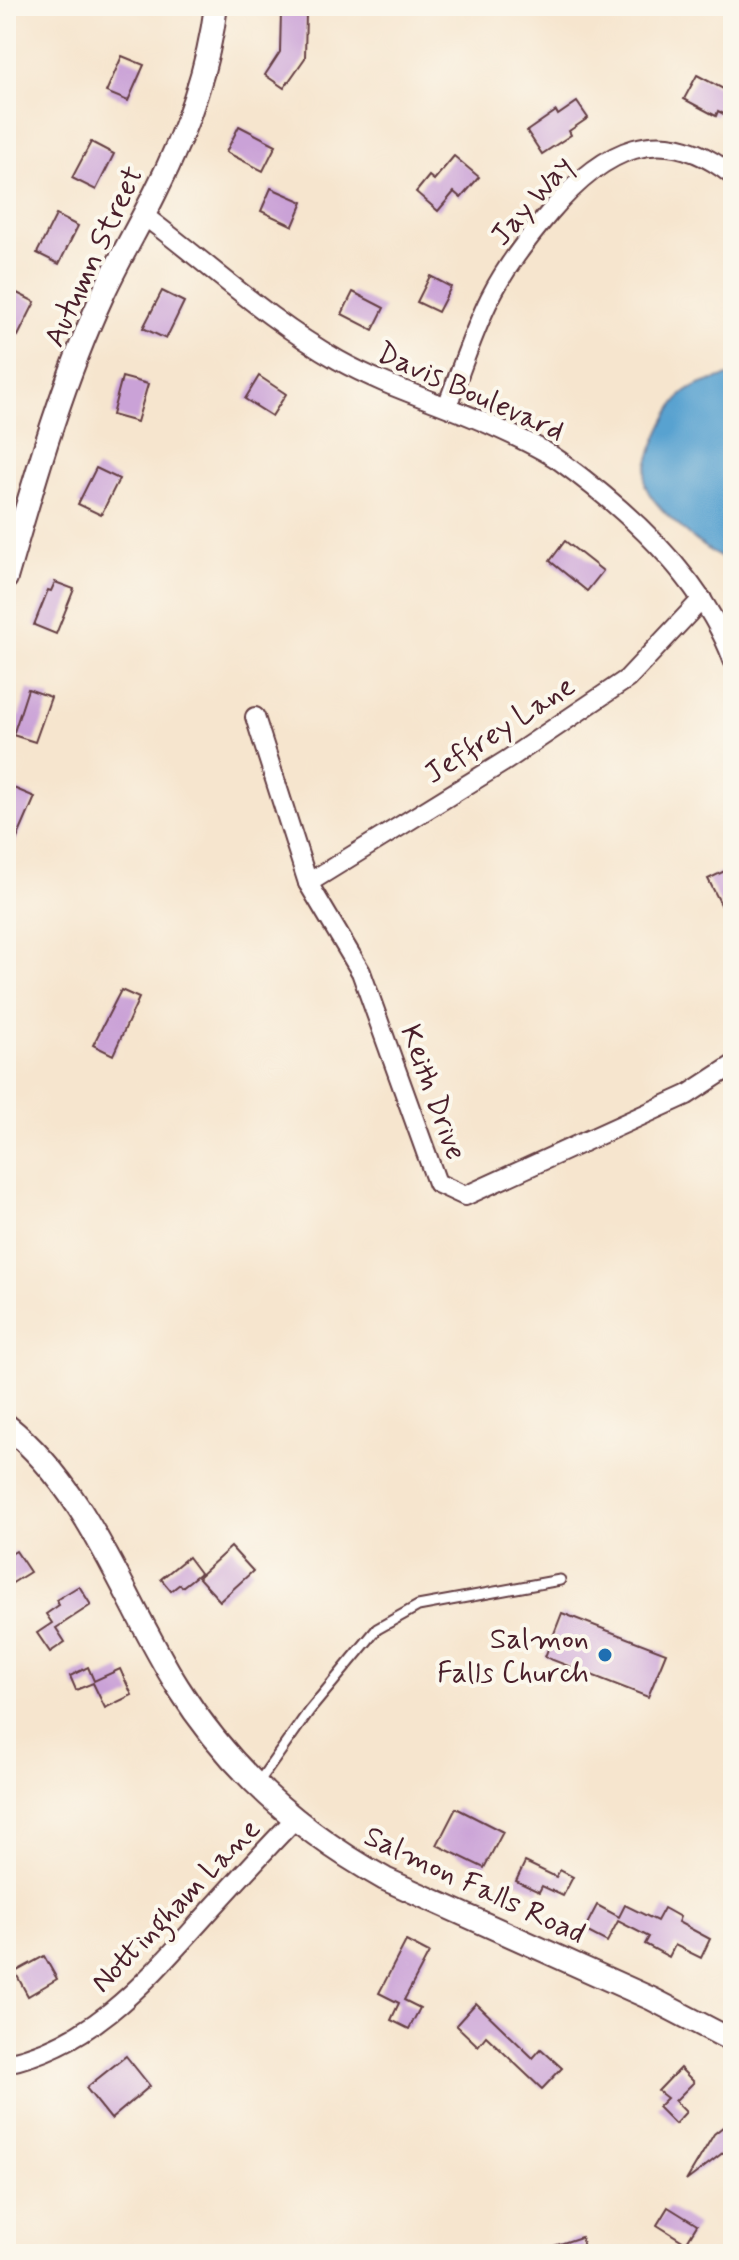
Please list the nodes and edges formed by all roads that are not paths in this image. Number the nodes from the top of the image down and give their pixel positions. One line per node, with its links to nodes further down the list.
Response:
1 (216, 6): 3 (street, Autumn Street)
2 (733, 176): 4 (street, Jay Way)
3 (143, 215): 4 (street, Davis Boulevard); 5 (street, Autumn Street)
4 (447, 406): 6 (street, Davis Boulevard)
5 (6, 578)
6 (702, 599): 7 (street, Davis Boulevard); 9 (street, Jeffrey Lane)
7 (733, 660)
8 (255, 717): 9 (street, Keith Drive)
9 (308, 883): 10 (street, Keith Drive)
10 (733, 1065)
11 (6, 1425): 13 (street, Salmon Falls Road)
12 (560, 1580): 13 (lane)
13 (256, 1785): 14 (street, Salmon Falls Road)
14 (294, 1820): 15 (street, Salmon Falls Road); 16 (street, Nottingham Lane)
15 (733, 2041)
16 (6, 2063)

